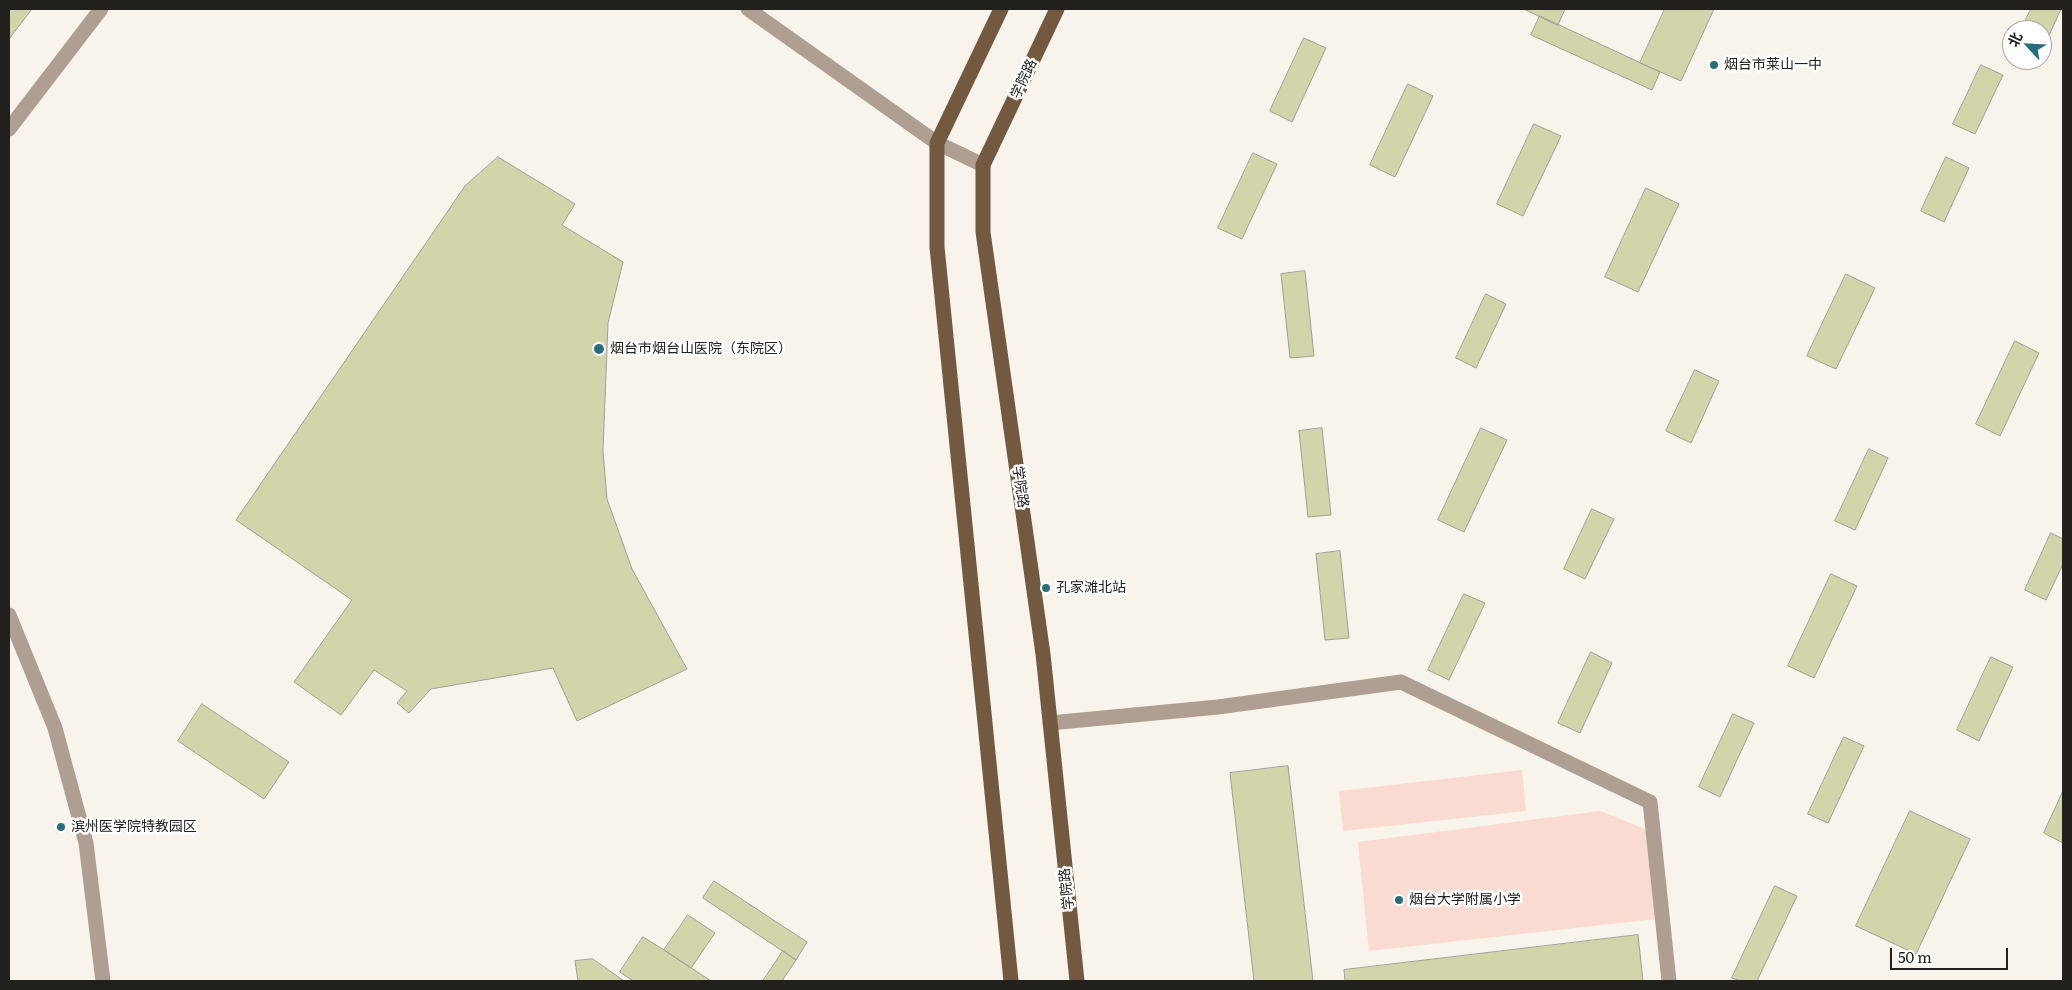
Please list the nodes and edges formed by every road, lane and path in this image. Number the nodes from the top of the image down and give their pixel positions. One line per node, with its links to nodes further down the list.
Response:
1 (101, 9): 5 (street)
2 (748, 9): 6 (street)
3 (1001, 9): 6 (main road)
4 (1057, 9): 7 (main road, 学院路)
5 (9, 129)
6 (938, 144): 7 (street); 11 (main road)
7 (983, 165): 9 (main road, 学院路)
8 (9, 615): 10 (street)
9 (1050, 723): 12 (main road, 学院路); 13 (street)
10 (103, 981)
11 (1011, 981)
12 (1077, 981)
13 (1669, 981)

